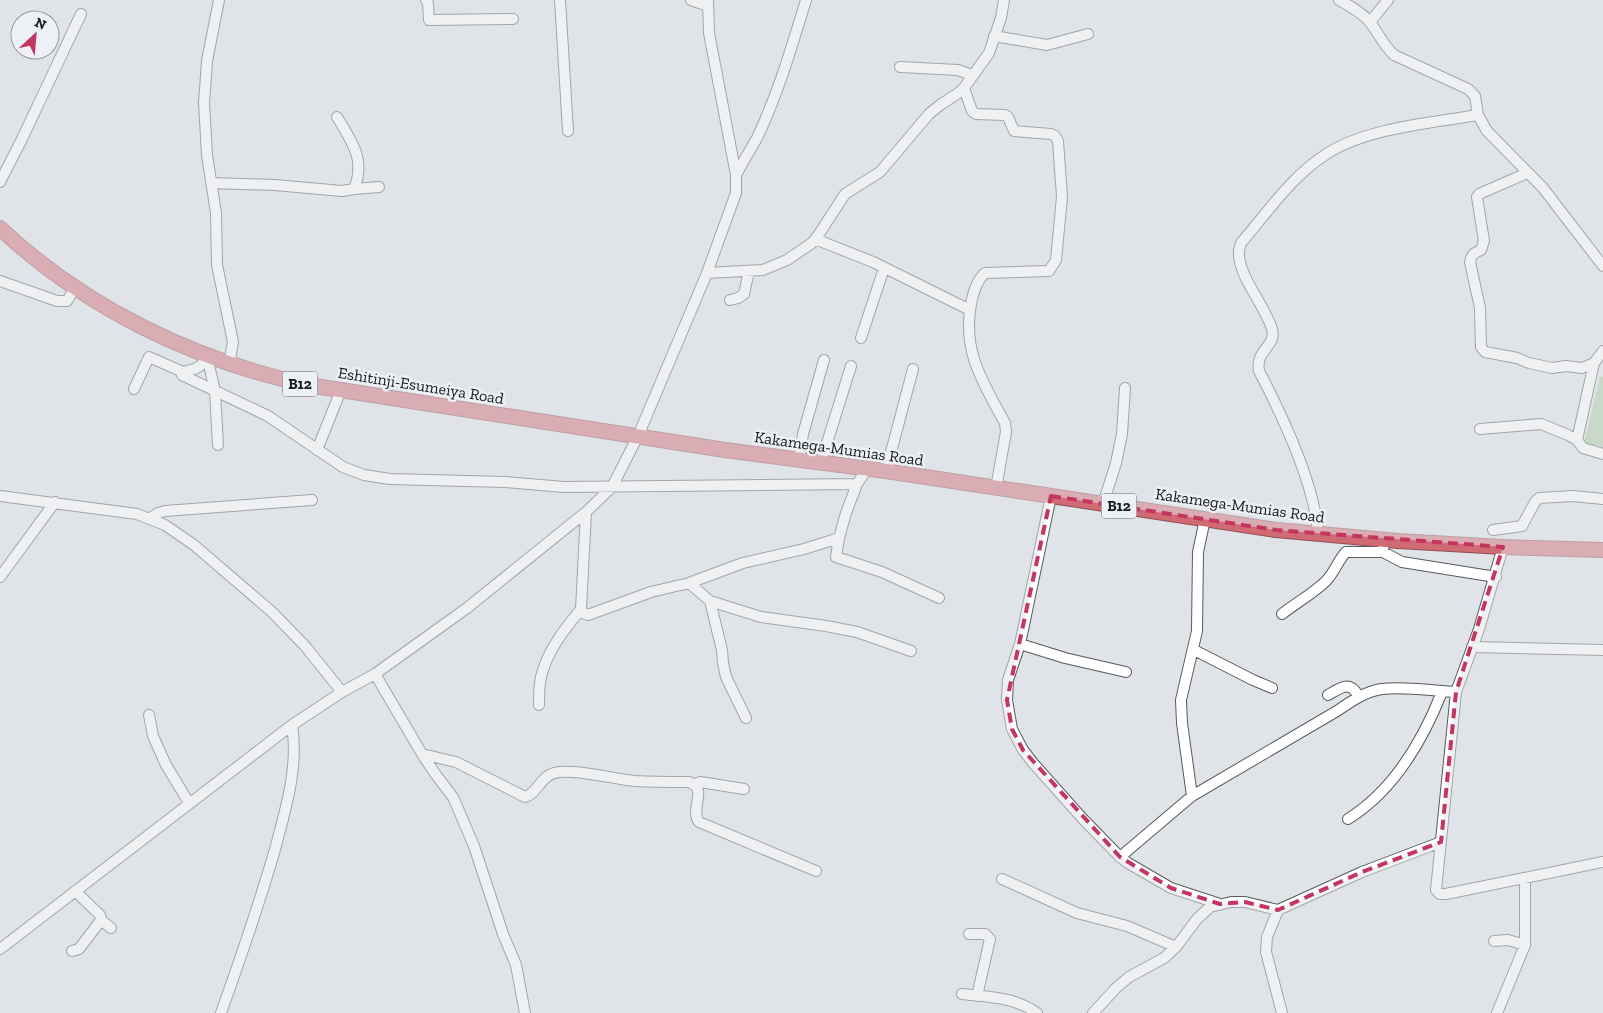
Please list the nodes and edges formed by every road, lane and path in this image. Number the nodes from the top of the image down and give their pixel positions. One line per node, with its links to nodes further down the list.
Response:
1 (219, 0): 24 (street)
2 (426, 0): 11 (street)
3 (560, 0): 20 (street)
4 (691, 0): 9 (street)
5 (806, 0): 22 (street)
6 (1004, 0): 14 (street)
7 (1340, 0): 12 (street)
8 (1388, 0): 12 (street)
9 (708, 3): 22 (street)
10 (81, 14): 23 (street)
11 (513, 19)
12 (1370, 22): 18 (street)
13 (1088, 34): 14 (street)
14 (994, 36): 16 (street)
15 (900, 67): 16 (street)
16 (972, 75): 17 (street)
17 (964, 88): 28 (street); 36 (street)
18 (1478, 116): 21 (street); 73 (street)
19 (337, 117): 26 (street)
20 (568, 131)
21 (1528, 173): 29 (street); 41 (street)
22 (736, 174): 32 (street)
23 (0, 182)
24 (211, 183): 26 (street); 42 (street)
25 (380, 187): 26 (street)
26 (354, 189)
27 (0, 228): 34 (highway, Eshitinji-Esumeiya Road / B12)
28 (815, 238): 30 (street); 31 (street)
29 (1603, 266)
30 (884, 268): 36 (street); 37 (street)
31 (749, 271): 32 (street); 35 (street)
32 (707, 273): 51 (street)
33 (0, 281): 34 (street)
34 (75, 288): 39 (highway, Eshitinji-Esumeiya Road / B12)
35 (730, 300)
36 (970, 310): 62 (street)
37 (861, 338)
38 (1603, 350): 41 (street)
39 (207, 356): 42 (highway, Eshitinji-Esumeiya Road / B12); 45 (street); 48 (street)
40 (824, 360): 56 (street)
41 (1594, 363): 52 (street)
42 (229, 364): 49 (highway, Eshitinji-Esumeiya Road / B12)
43 (851, 366): 57 (street)
44 (913, 369): 59 (street)
45 (183, 372): 47 (street); 48 (street)
46 (1125, 388): 68 (street)
47 (134, 389)
48 (215, 390): 53 (street); 54 (street)
49 (341, 390): 51 (highway, Eshitinji-Esumeiya Road / B12); 54 (street)
50 (1480, 429): 52 (street)
51 (638, 436): 56 (highway, Kakamega-Mumias Road / B12); 61 (street)
52 (1577, 440): 55 (street)
53 (218, 445)
54 (318, 450): 61 (street)
55 (1603, 454)
56 (798, 459): 57 (highway, Kakamega-Mumias Road / B12)
57 (822, 462): 58 (highway, Kakamega-Mumias Road / B12)
58 (867, 469): 59 (highway, Kakamega-Mumias Road / B12); 60 (street)
59 (886, 471): 62 (highway, Kakamega-Mumias Road / B12)
60 (857, 484): 61 (street); 74 (street)
61 (612, 487): 69 (street)
62 (996, 488): 64 (highway, Kakamega-Mumias Road / B12)
63 (0, 496): 67 (street)
64 (1051, 496): 68 (highway, Kakamega-Mumias Road / B12); 85 (street)
65 (1603, 499): 72 (street)
66 (312, 500): 70 (street)
67 (55, 502): 70 (street); 78 (street)
68 (1103, 504): 71 (highway, Kakamega-Mumias Road / B12)
69 (586, 512): 83 (street); 91 (street)
70 (149, 519): 93 (street)
71 (1205, 519): 73 (highway, Kakamega-Mumias Road / B12); 87 (street)
72 (1493, 530)
73 (1318, 534): 75 (highway, Kakamega-Mumias Road / B12)
74 (839, 538): 80 (street); 81 (street)
75 (1383, 546): 76 (highway, Kakamega-Mumias Road / B12); 79 (street); 84 (street)
76 (1504, 547): 77 (highway, Kakamega-Mumias Road / B12); 79 (street)
77 (1603, 550)
78 (0, 577)
79 (1496, 577): 86 (street)
80 (689, 583): 82 (street); 83 (street)
81 (939, 598)
82 (710, 601): 89 (street); 100 (street)
83 (581, 609): 98 (street)
84 (1282, 614)
85 (1020, 644): 90 (street); 109 (street)
86 (1472, 647): 88 (street); 95 (street)
87 (1194, 650): 92 (street); 105 (street)
88 (1603, 650)
89 (911, 651)
90 (1126, 672)
91 (375, 674): 93 (street); 102 (street)
92 (1272, 688)
93 (342, 692): 101 (street)
94 (1442, 692): 95 (street); 97 (street); 107 (street)
95 (1456, 692): 108 (street)
96 (1328, 695): 97 (street)
97 (1359, 697): 105 (street)
98 (538, 705)
99 (149, 716): 106 (street)
100 (746, 718)
101 (292, 725): 106 (street); 127 (street)
102 (422, 754): 103 (street); 128 (street)
103 (695, 784): 104 (street); 111 (street)
104 (744, 789)
105 (1192, 796): 109 (street)
106 (189, 803): 114 (street)
107 (1348, 819)
108 (1441, 842): 112 (street); 116 (street)
109 (1120, 857): 115 (street)
110 (1603, 862): 112 (street)
111 (816, 871)
112 (1525, 878): 121 (street)
113 (1002, 879): 122 (street)
114 (75, 891): 117 (street); 123 (street)
115 (1220, 904): 116 (street); 122 (street)
116 (1278, 910): 131 (street)
117 (101, 920): 118 (street); 124 (street)
118 (112, 928)
119 (968, 934): 126 (street)
120 (1494, 941): 121 (street)
121 (1525, 945): 132 (street)
122 (1176, 947): 130 (street)
123 (0, 949)
124 (72, 950)
125 (962, 994): 126 (street)
126 (977, 996): 129 (street)
127 (221, 1013)
128 (525, 1013)
129 (1037, 1013)
130 (1093, 1013)
131 (1282, 1013)
132 (1497, 1013)

